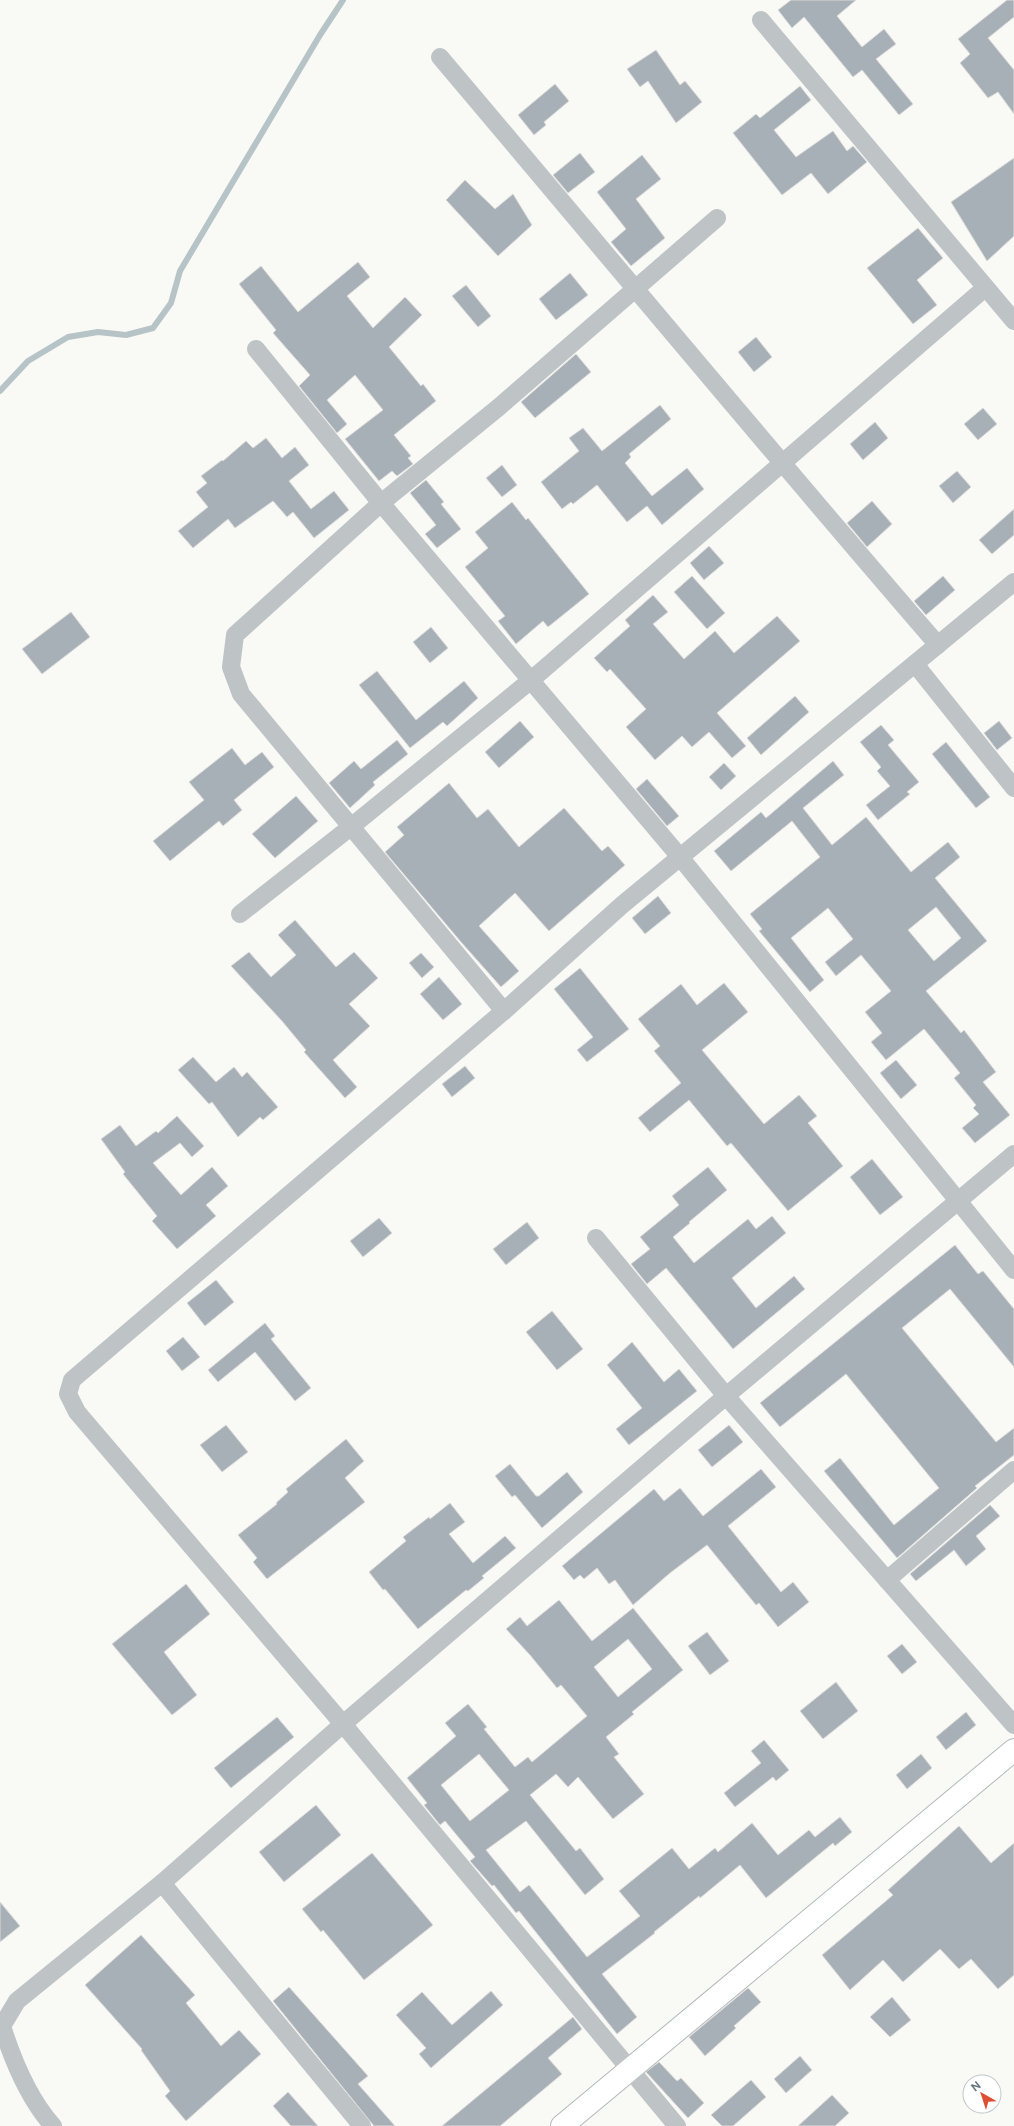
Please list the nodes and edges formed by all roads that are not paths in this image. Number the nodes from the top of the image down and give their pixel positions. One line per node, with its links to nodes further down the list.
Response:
1 (761, 20): 5 (street)
2 (440, 57): 4 (street)
3 (718, 218): 4 (street)
4 (637, 288): 8 (street); 9 (street)
5 (985, 288): 6 (street); 8 (street)
6 (1014, 321)
7 (256, 349): 9 (street)
8 (782, 464): 11 (street); 13 (street)
9 (381, 503): 13 (street); 15 (street)
10 (1014, 582): 11 (street)
11 (938, 645): 12 (street)
12 (915, 664): 14 (street); 16 (street)
13 (530, 681): 15 (street); 16 (street)
14 (1014, 788)
15 (352, 826): 17 (street); 18 (street)
16 (680, 857): 18 (street); 20 (street)
17 (240, 914)
18 (504, 1011): 26 (street)
19 (1014, 1154): 20 (street)
20 (958, 1201): 22 (street); 23 (street)
21 (596, 1238): 23 (street)
22 (1014, 1270)
23 (726, 1396): 25 (street); 26 (street)
24 (1014, 1470): 25 (street)
25 (887, 1580): 27 (street)
26 (343, 1724): 29 (street); 30 (street)
27 (1014, 1725)
28 (1014, 1750): 30 (main road)
29 (162, 1883): 31 (street); 32 (street)
30 (631, 2069): 33 (main road); 34 (street)
31 (53, 2126)
32 (362, 2126)
33 (562, 2126)
34 (677, 2126)

